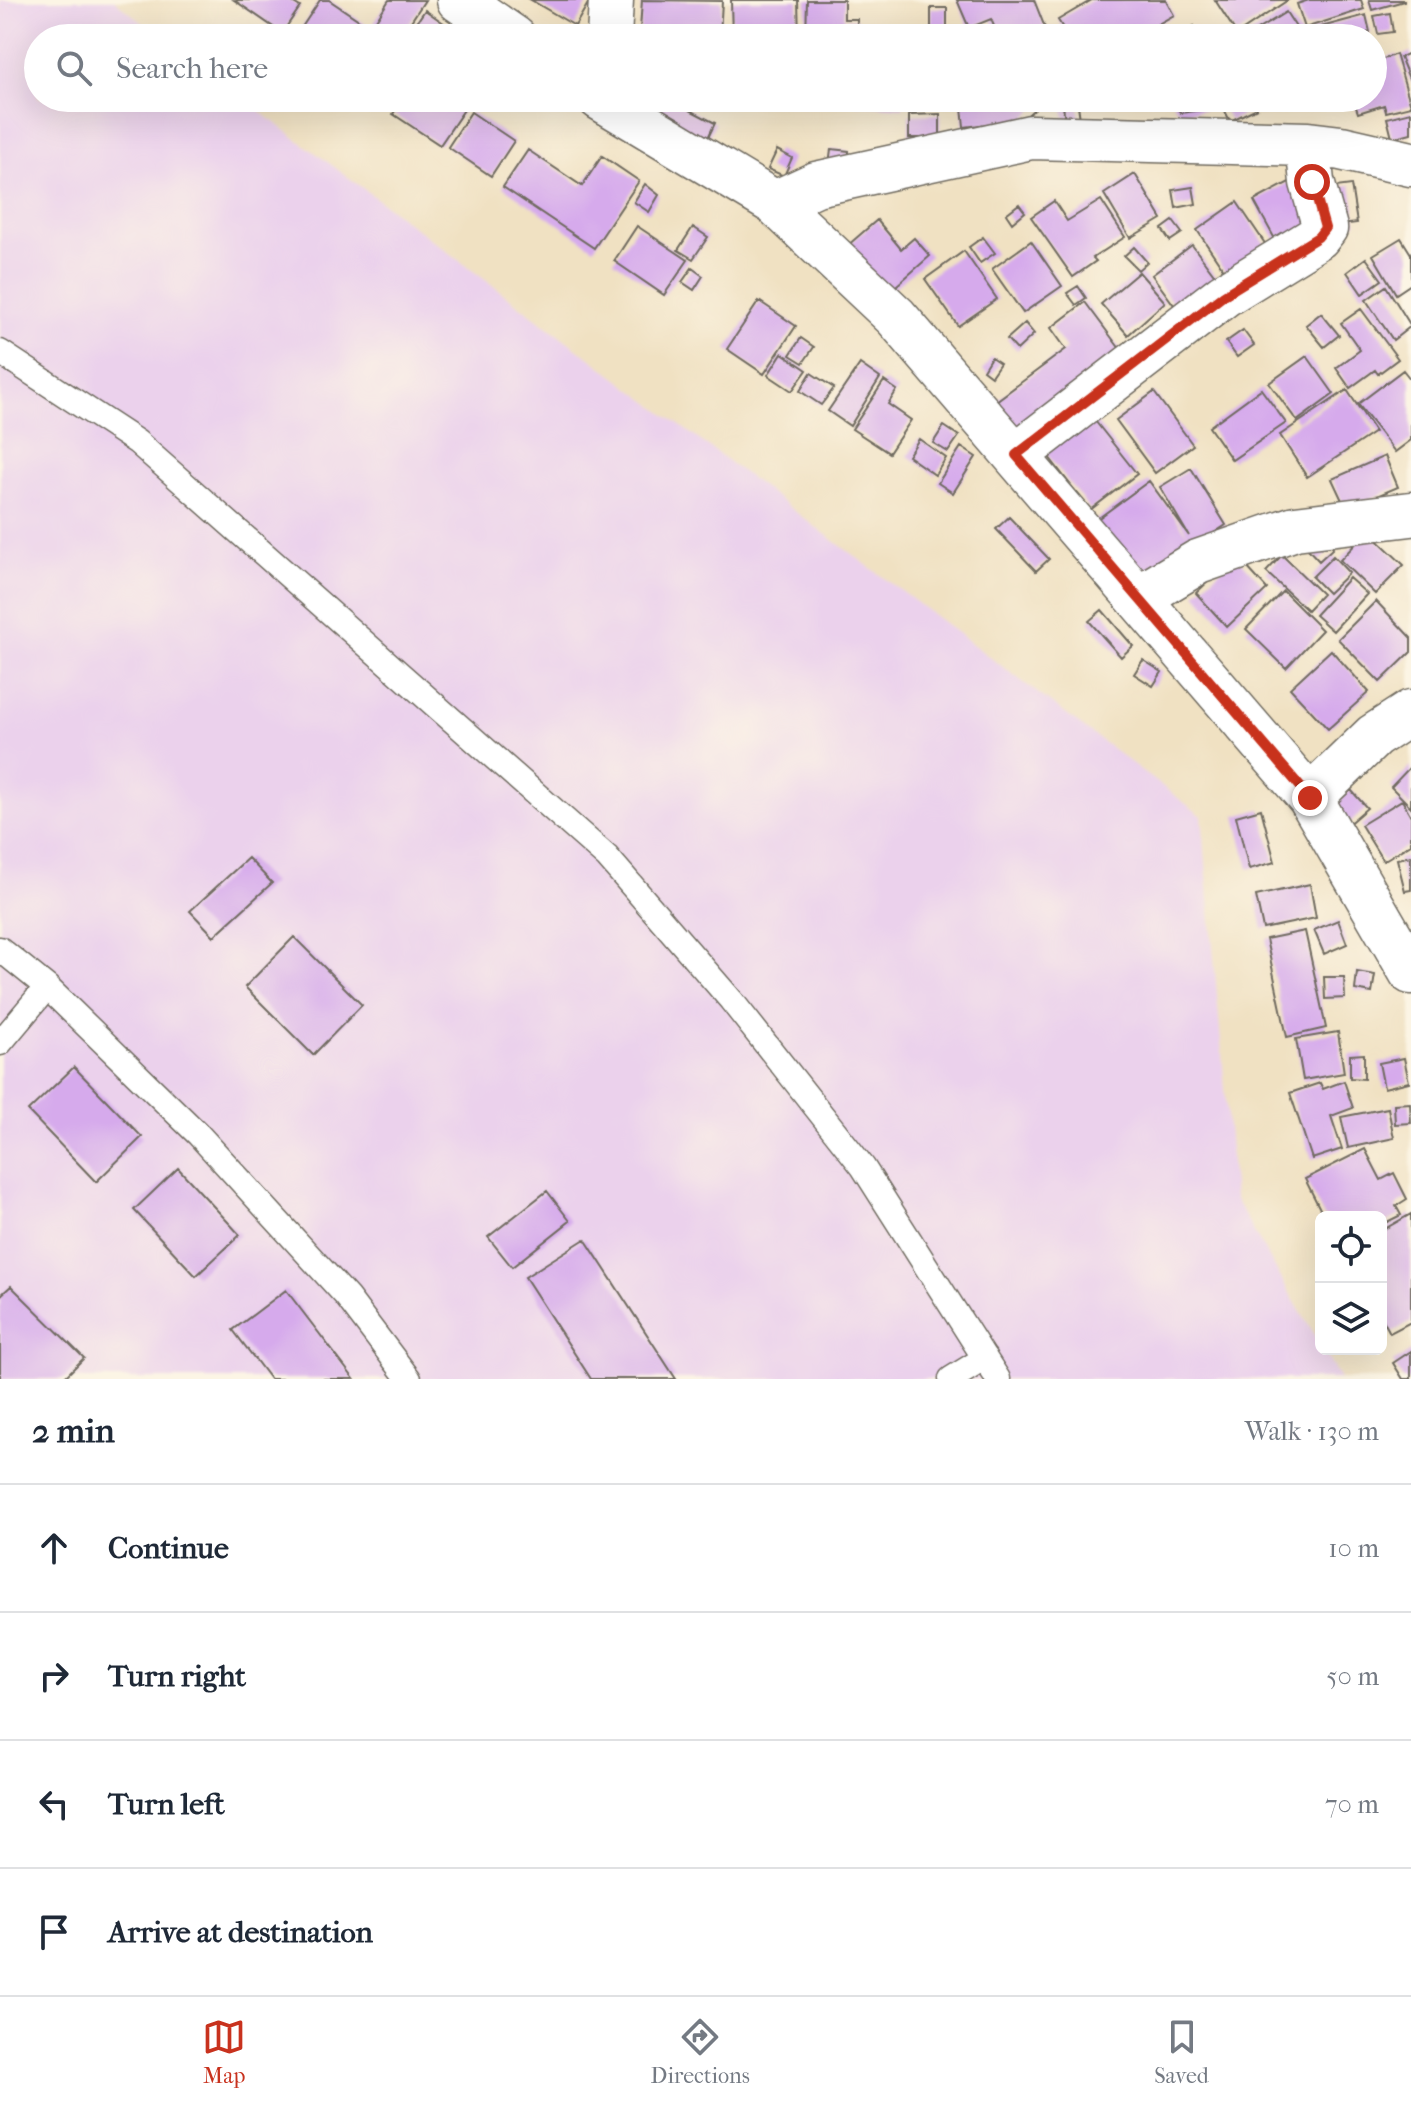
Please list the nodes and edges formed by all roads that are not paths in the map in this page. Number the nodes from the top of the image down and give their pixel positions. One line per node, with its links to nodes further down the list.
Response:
1 (459, 0): 3 (street)
2 (611, 0): 4 (street)
3 (494, 24)
4 (610, 24)
5 (624, 112): 8 (street)
6 (1308, 144): 7 (street); 8 (street); 10 (street)
7 (1411, 164)
8 (775, 203): 10 (street)
9 (0, 352): 20 (lane)
10 (1016, 455): 12 (street)
11 (1411, 514): 12 (street)
12 (1138, 598): 14 (street)
13 (1411, 712): 14 (street)
14 (1310, 798): 15 (street)
15 (1400, 929): 17 (street)
16 (0, 949): 18 (lane)
17 (1411, 972)
18 (47, 987): 19 (lane); 21 (lane)
19 (0, 1043)
20 (985, 1358): 22 (lane); 23 (lane)
21 (409, 1379)
22 (951, 1379)
23 (998, 1379)

